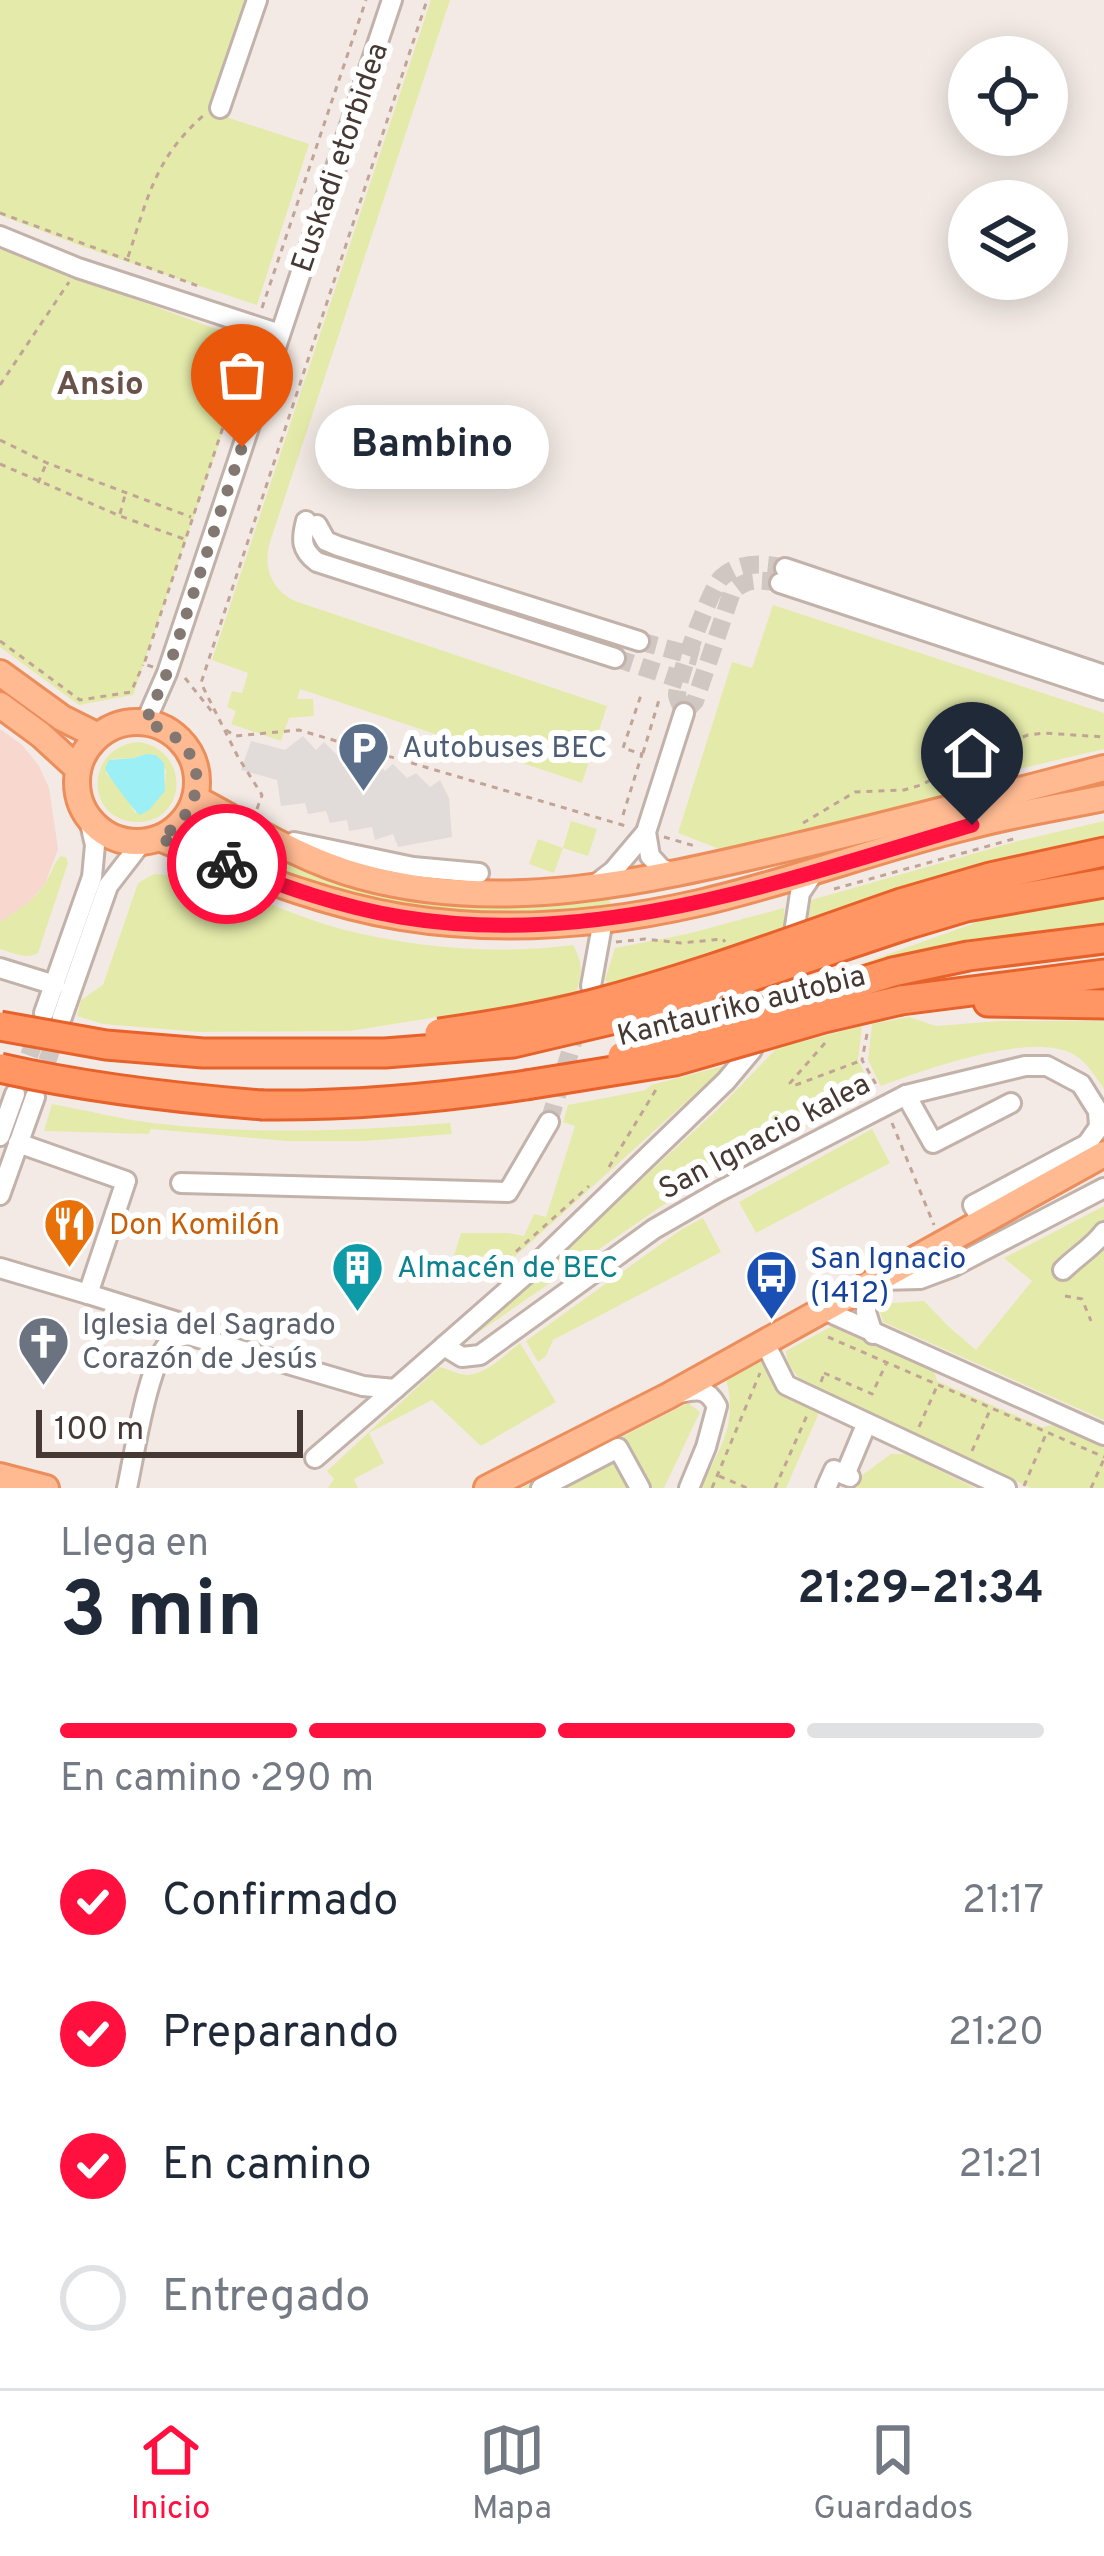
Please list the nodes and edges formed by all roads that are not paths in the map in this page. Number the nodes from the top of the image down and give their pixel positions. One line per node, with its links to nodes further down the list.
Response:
1 (257, 0): 3 (street)
2 (392, 0): 5 (street, Euskadi etorbidea)
3 (220, 108)
4 (0, 236): 5 (street)
5 (280, 334): 13 (street, Euskadi etorbidea)
6 (639, 641): 7 (street)
7 (615, 658)
8 (0, 673): 14 (main road)
9 (1104, 676): 10 (street)
10 (1104, 690)
11 (0, 705): 15 (main road)
12 (684, 713): 21 (street)
13 (145, 723): 14 (main road); 17 (main road)
14 (98, 736): 15 (main road)
15 (78, 769): 19 (main road)
16 (1104, 769): 26 (main road)
17 (195, 798): 20 (main road); 22 (main road)
18 (1104, 798): 24 (main road)
19 (89, 819): 22 (main road); 35 (street)
20 (257, 821): 25 (street); 28 (main road)
21 (646, 832): 26 (street); 28 (street)
22 (151, 840): 30 (main road); 35 (street)
23 (1104, 852): 29 (highway)
24 (816, 870): 30 (main road); 31 (street)
25 (478, 873)
26 (676, 875): 28 (main road)
27 (1104, 883): 29 (highway)
28 (590, 890)
29 (904, 914): 39 (highway, bridge)
30 (604, 920): 36 (street)
31 (794, 933)
32 (1104, 939): 42 (highway, bridge)
33 (0, 968): 35 (street)
34 (1104, 974): 37 (highway)
35 (55, 986)
36 (590, 986)
37 (930, 995): 38 (highway); 42 (highway, Kantauriko autobia, bridge)
38 (1104, 1004)
39 (0, 1026)
40 (752, 1050): 60 (street)
41 (0, 1068): 42 (highway, bridge)
42 (526, 1085)
43 (25, 1095): 47 (street)
44 (906, 1095): 45 (street); 48 (street, San Ignacio kalea); 60 (street, San Ignacio kalea)
45 (1011, 1103)
46 (549, 1122): 49 (street)
47 (9, 1140): 51 (street); 56 (street)
48 (1096, 1152): 55 (main road, San Ignacio kalea)
49 (181, 1183)
50 (1104, 1188): 55 (street)
51 (0, 1195)
52 (1104, 1232): 54 (street)
53 (0, 1268): 56 (street)
54 (1063, 1270)
55 (872, 1283): 57 (main road, San Ignacio kalea); 58 (street)
56 (88, 1294): 59 (street)
57 (824, 1310): 58 (street); 61 (main road, San Ignacio kalea)
58 (873, 1334): 67 (street)
59 (189, 1335): 62 (street); 71 (street)
60 (444, 1346): 63 (street)
61 (767, 1347): 64 (main road, San Ignacio kalea); 66 (street)
62 (351, 1382): 63 (street); 65 (street)
63 (395, 1389): 65 (street)
64 (668, 1396): 72 (main road, San Ignacio kalea); 75 (street)
65 (354, 1424): 68 (street)
66 (866, 1424): 76 (street); 77 (street)
67 (1104, 1435)
68 (315, 1458)
69 (1, 1476): 70 (main road)
70 (46, 1488)
71 (127, 1488)
72 (487, 1488)
73 (542, 1488): 74 (street)
74 (640, 1488)
75 (689, 1488)
76 (826, 1488)
77 (1006, 1488)

